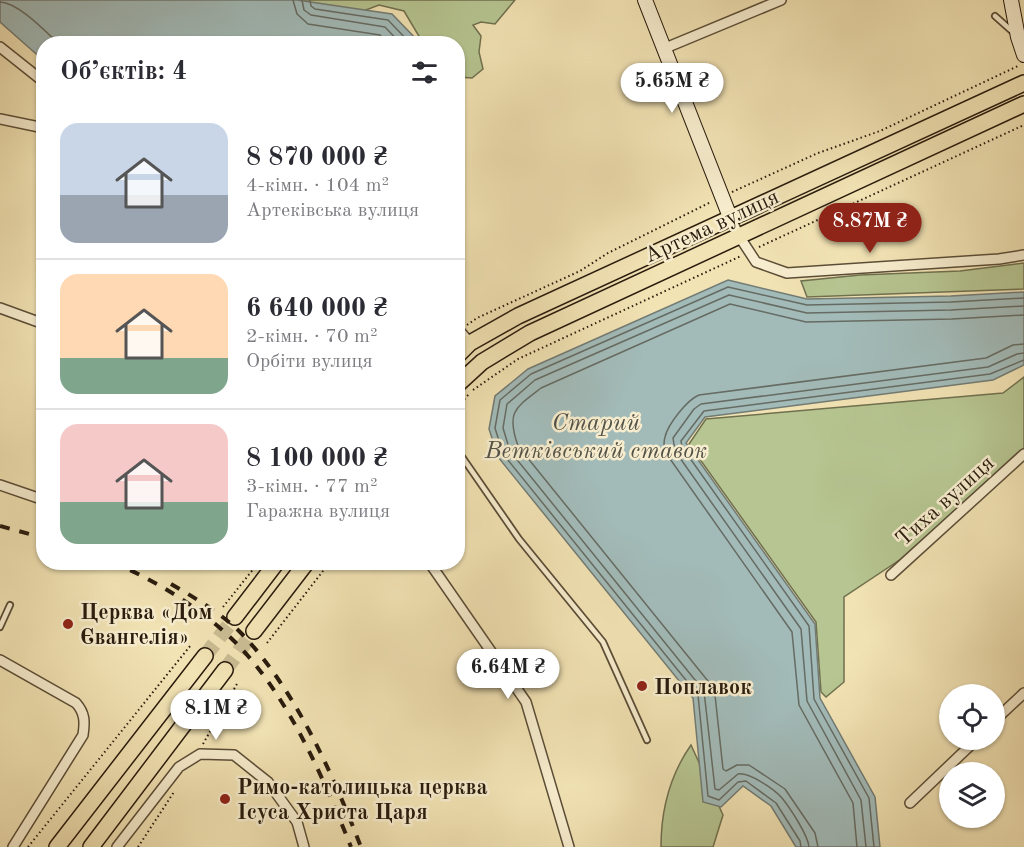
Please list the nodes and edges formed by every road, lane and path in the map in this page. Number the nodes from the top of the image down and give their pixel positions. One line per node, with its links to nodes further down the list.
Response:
1 (645, 0): 7 (street)
2 (781, 0): 7 (street)
3 (1011, 0): 5 (street)
4 (995, 16): 5 (lane)
5 (1018, 37): 8 (street)
6 (0, 47): 10 (street)
7 (663, 49): 16 (street)
8 (1024, 55)
9 (1024, 60): 16 (path)
10 (36, 76)
11 (1024, 83): 17 (main road, Артема вулиця)
12 (1024, 104): 18 (main road, Артема вулиця)
13 (0, 119): 15 (street)
14 (1024, 125): 19 (path)
15 (36, 126)
16 (722, 197): 17 (street); 23 (path)
17 (730, 217): 18 (street); 25 (main road, Артема вулиця)
18 (739, 236): 19 (street); 27 (main road, Артема вулиця)
19 (749, 252): 20 (street); 28 (path)
20 (1024, 255)
21 (0, 308): 22 (street)
22 (36, 321)
23 (465, 326)
24 (465, 338): 25 (street)
25 (470, 343): 26 (main road, Артема вулиця)
26 (465, 348)
27 (465, 378)
28 (465, 398)
29 (1024, 454): 38 (street, Тиха вулиця)
30 (465, 461): 51 (lane)
31 (0, 485): 32 (street)
32 (36, 497)
33 (252, 570): 40 (path)
34 (271, 570): 41 (main road)
35 (301, 570): 43 (main road)
36 (324, 570): 44 (path)
37 (435, 570): 60 (street)
38 (891, 575)
39 (10, 605): 42 (lane)
40 (223, 607)
41 (235, 616)
42 (0, 627)
43 (254, 631)
44 (267, 642)
45 (191, 645): 55 (path)
46 (205, 656): 56 (main road)
47 (0, 660): 54 (street)
48 (225, 670): 57 (main road)
49 (1024, 693): 50 (street)
50 (1005, 711)
51 (647, 740)
52 (966, 750): 53 (street)
53 (910, 803)
54 (14, 847)
55 (28, 847)
56 (57, 847)
57 (91, 847)
58 (117, 847): 59 (street)
59 (304, 847)
60 (568, 847)

